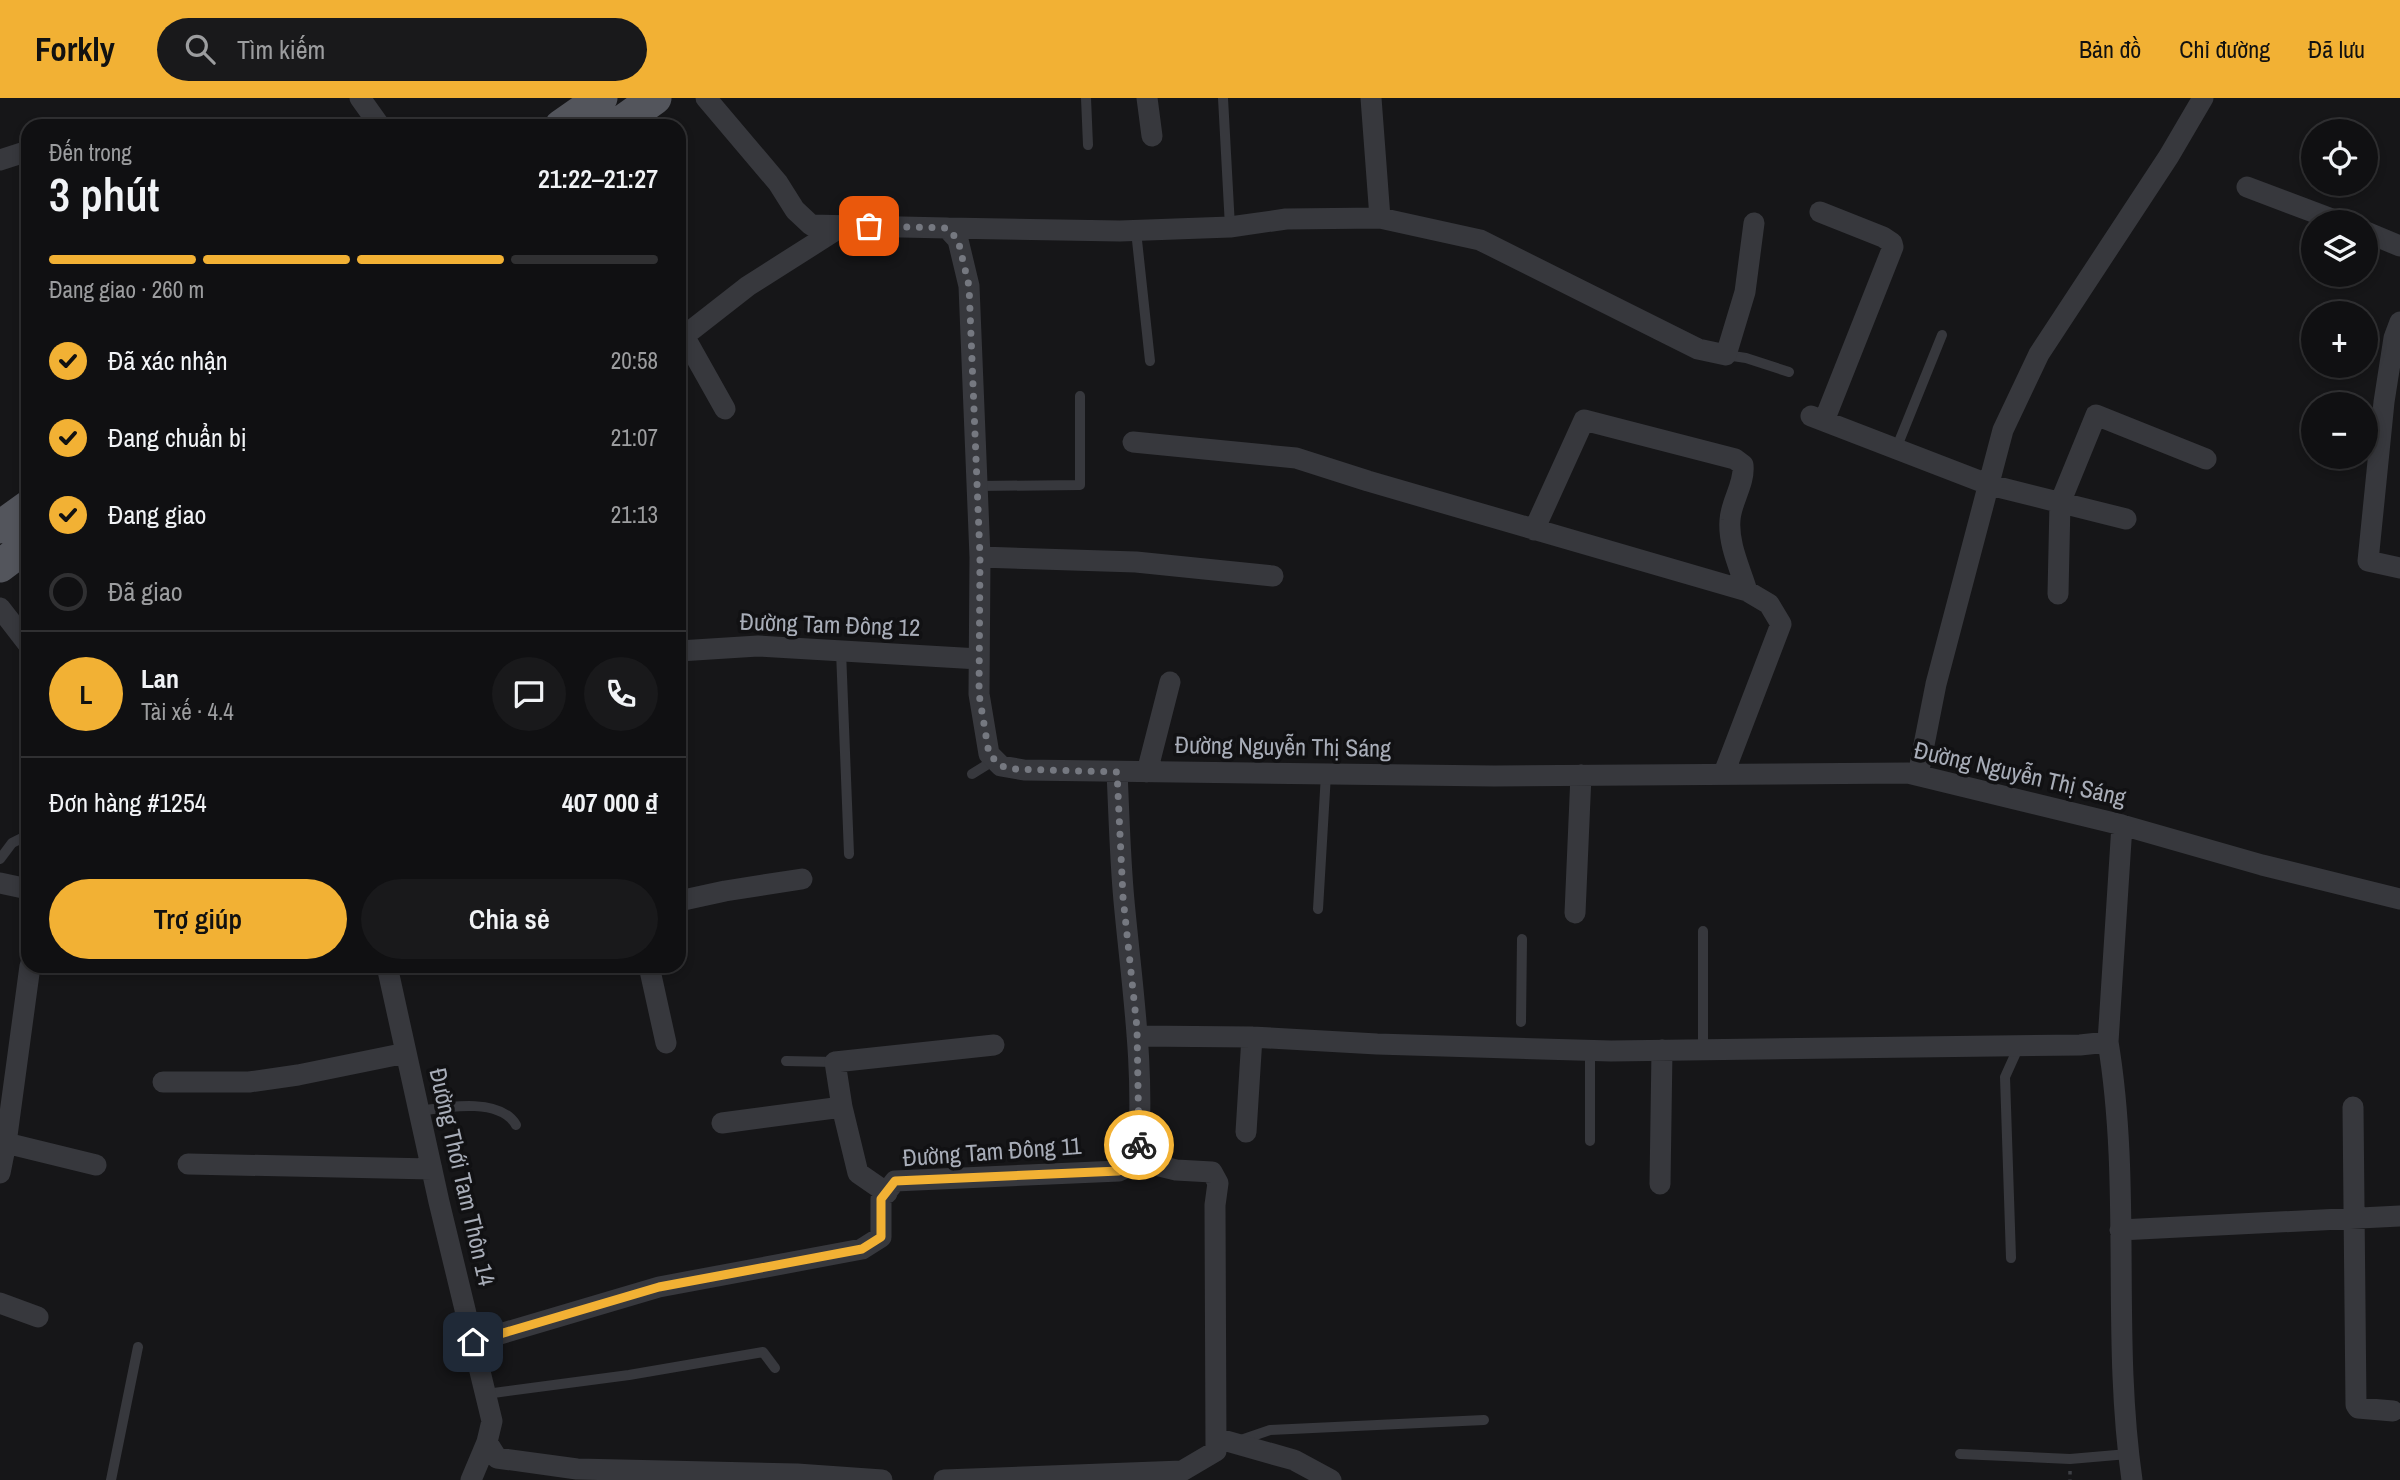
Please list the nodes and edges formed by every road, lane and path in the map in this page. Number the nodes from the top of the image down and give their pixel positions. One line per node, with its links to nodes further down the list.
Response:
1 (360, 98): 10 (street)
2 (601, 98): 11 (main road)
3 (655, 98): 12 (main road)
4 (706, 98): 22 (street)
5 (1086, 98): 14 (lane)
6 (1147, 98): 13 (street)
7 (1223, 98): 23 (lane)
8 (1371, 98): 20 (street)
9 (2203, 98): 40 (street)
10 (375, 119)
11 (571, 119)
12 (626, 119)
13 (1152, 136)
14 (1088, 145)
15 (21, 153): 16 (street)
16 (0, 160)
17 (2247, 187): 18 (street)
18 (2308, 210)
19 (1820, 212): 38 (street)
20 (1380, 218): 23 (street); 32 (street)
21 (1754, 223): 32 (street)
22 (844, 225): 24 (street); 29 (street)
23 (1230, 227): 25 (street)
24 (947, 228): 25 (street); 41 (street)
25 (1136, 231): 33 (lane)
26 (2378, 237): 27 (street)
27 (2400, 246)
28 (2400, 322): 50 (street)
29 (686, 334)
30 (1942, 335): 38 (lane)
31 (686, 340): 36 (street)
32 (1726, 355): 34 (lane)
33 (1150, 361)
34 (1789, 372)
35 (1080, 396): 41 (lane)
36 (725, 409)
37 (1133, 442): 46 (street)
38 (1896, 449): 40 (street)
39 (2206, 458): 42 (street)
40 (1990, 485): 42 (street); 67 (street)
41 (978, 486): 48 (street)
42 (2060, 503): 44 (street); 53 (street)
43 (21, 512): 45 (main road)
44 (2126, 519)
45 (0, 527)
46 (1534, 530): 52 (street); 52 (street)
47 (21, 550): 49 (main road)
48 (980, 557): 51 (street); 58 (street)
49 (0, 566)
50 (2400, 568)
51 (1273, 576)
52 (1747, 591): 63 (street)
53 (2058, 594)
54 (0, 608): 55 (street)
55 (21, 635)
56 (686, 651): 57 (street, Đường Tam Đông 12)
57 (841, 651): 58 (street, Đường Tam Đông 12); 70 (lane)
58 (979, 659): 60 (street)
59 (1170, 682): 62 (street)
60 (993, 761): 61 (street, Đường Nguyễn Thị Sáng); 64 (lane)
61 (1117, 772): 62 (street, Đường Nguyễn Thị Sáng); 85 (street)
62 (1147, 772): 65 (street, Đường Nguyễn Thị Sáng)
63 (1724, 773): 66 (street, Đường Nguyễn Thị Sáng); 67 (street, Đường Nguyễn Thị Sáng)
64 (972, 774)
65 (1326, 774): 66 (street, Đường Nguyễn Thị Sáng); 77 (lane)
66 (1581, 775): 78 (street)
67 (1918, 775): 68 (street, Đường Nguyễn Thị Sáng)
68 (2122, 825): 76 (street, Đường Nguyễn Thị Sáng); 87 (street)
69 (21, 838): 71 (lane)
70 (849, 854)
71 (0, 859)
72 (802, 879): 75 (street)
73 (0, 883): 74 (street)
74 (21, 888)
75 (686, 899)
76 (2400, 899)
77 (1318, 909)
78 (1575, 913)
79 (1703, 931): 91 (lane)
80 (1522, 939): 84 (lane)
81 (29, 973): 105 (street)
82 (389, 973): 94 (street, Đường Thới Tam Thôn 14)
83 (651, 973): 88 (street)
84 (1521, 1022)
85 (1137, 1036): 86 (street); 106 (street)
86 (1252, 1037): 92 (street); 103 (street)
87 (2108, 1042): 90 (street); 115 (street)
88 (666, 1043)
89 (994, 1045): 96 (street)
90 (2020, 1046): 91 (street); 116 (lane)
91 (1703, 1049): 93 (street)
92 (1590, 1050): 93 (street); 104 (lane)
93 (1662, 1050): 111 (street)
94 (406, 1053): 97 (street); 100 (street, Đường Thới Tam Thôn 14)
95 (786, 1061): 96 (lane)
96 (835, 1062): 98 (street)
97 (163, 1082)
98 (842, 1107): 101 (street); 112 (street)
99 (2353, 1107): 114 (street)
100 (419, 1111): 102 (lane); 109 (street, Đường Thới Tam Thôn 14)
101 (722, 1123)
102 (516, 1125)
103 (1246, 1132)
104 (1590, 1141)
105 (6, 1143): 108 (street); 110 (street)
106 (1137, 1163): 112 (street, Đường Tam Đông 11); 125 (street)
107 (188, 1164): 109 (street)
108 (96, 1165)
109 (432, 1169): 119 (street, Đường Thới Tam Thôn 14)
110 (0, 1173)
111 (1660, 1184)
112 (887, 1193): 119 (street, Đường Tam Đông 11)
113 (2400, 1216): 114 (street)
114 (2354, 1220): 115 (street); 123 (street)
115 (2120, 1230): 128 (street)
116 (2011, 1258)
117 (0, 1303): 118 (street)
118 (38, 1317)
119 (473, 1342): 122 (street, Đường Thới Tam Thôn 14)
120 (138, 1347): 130 (lane)
121 (775, 1368): 122 (lane)
122 (486, 1394): 126 (street, Đường Thới Tam Thôn 14)
123 (2393, 1411)
124 (1484, 1420): 125 (lane)
125 (1224, 1440): 129 (street); 134 (street)
126 (487, 1442): 131 (street, Đường Thới Tam Thôn 14); 132 (street)
127 (1960, 1454): 128 (lane)
128 (2128, 1454): 135 (street)
129 (1182, 1475): 133 (street)
130 (111, 1480)
131 (471, 1480)
132 (882, 1480)
133 (944, 1480)
134 (1331, 1480)
135 (2132, 1480)

